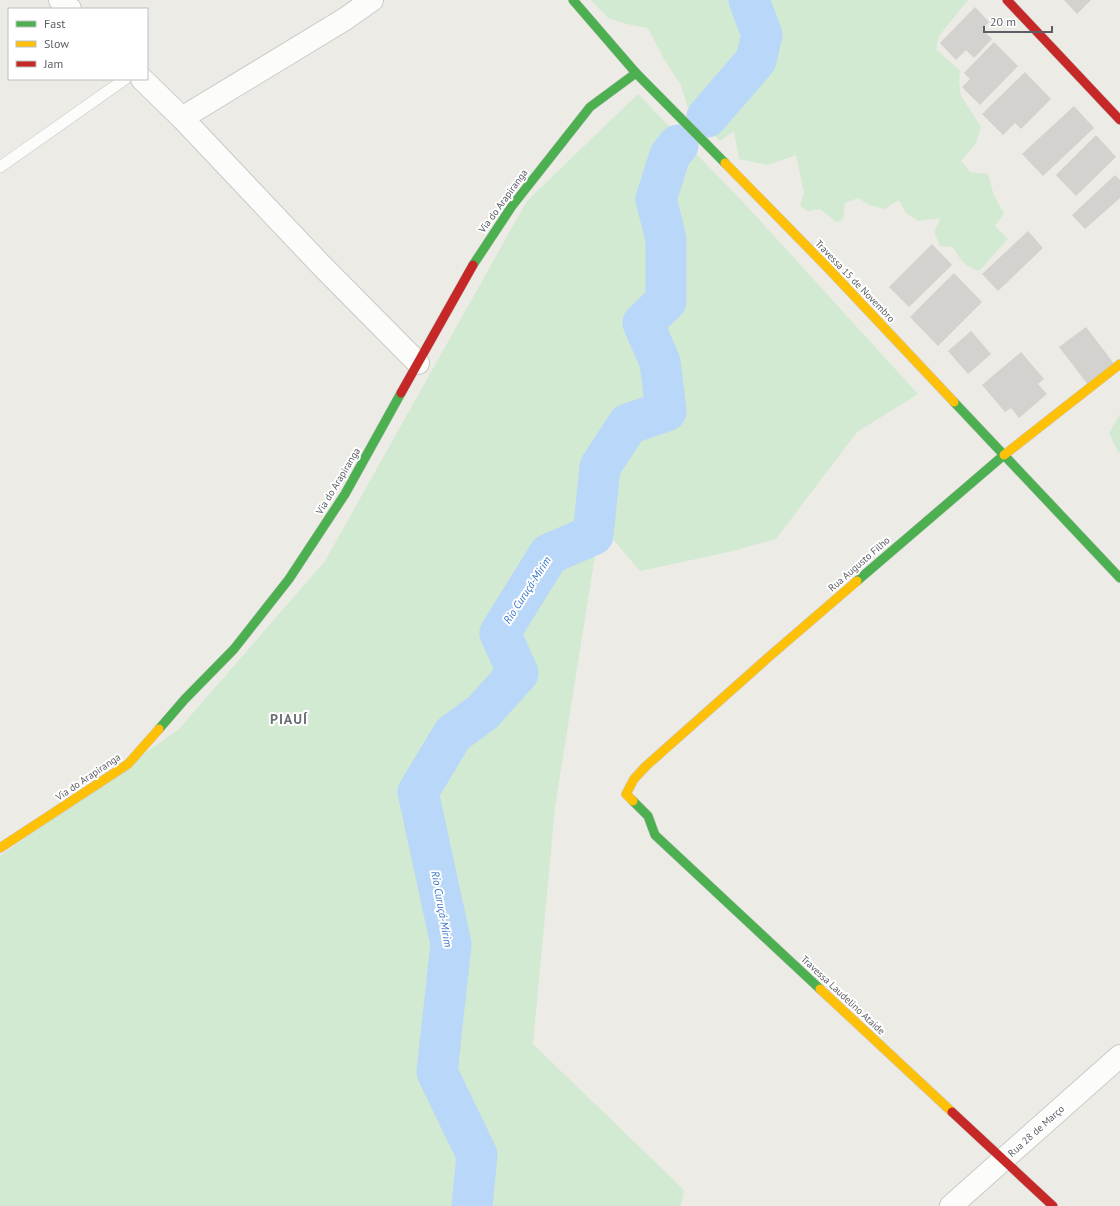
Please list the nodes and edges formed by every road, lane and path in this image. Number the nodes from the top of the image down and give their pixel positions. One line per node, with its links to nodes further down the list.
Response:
1 (60, 0): 5 (street)
2 (372, 0): 9 (street)
3 (573, 0): 6 (street, Travessa 15 de Novembro)
4 (1007, 0): 10 (street)
5 (69, 8)
6 (636, 73): 12 (street, Via do Arapiranga); 14 (street, Travessa 15 de Novembro)
7 (124, 80): 11 (lane)
8 (143, 80): 9 (street)
9 (182, 118): 12 (street)
10 (1120, 120)
11 (0, 167)
12 (418, 363): 17 (street, Via do Arapiranga)
13 (1120, 364): 14 (street, Rua Augusto Filho)
14 (1004, 455): 15 (street, Travessa 15 de Novembro); 16 (street, Rua Augusto Filho)
15 (1120, 578)
16 (626, 794): 19 (street, Travessa Laudelino Ataíde)
17 (0, 848)
18 (1120, 1056): 19 (street, Rua 28 de Março)
19 (1003, 1160): 20 (street, Rua 28 de Março); 21 (street, Travessa Laudelino Ataíde)
20 (951, 1206)
21 (1053, 1206)

